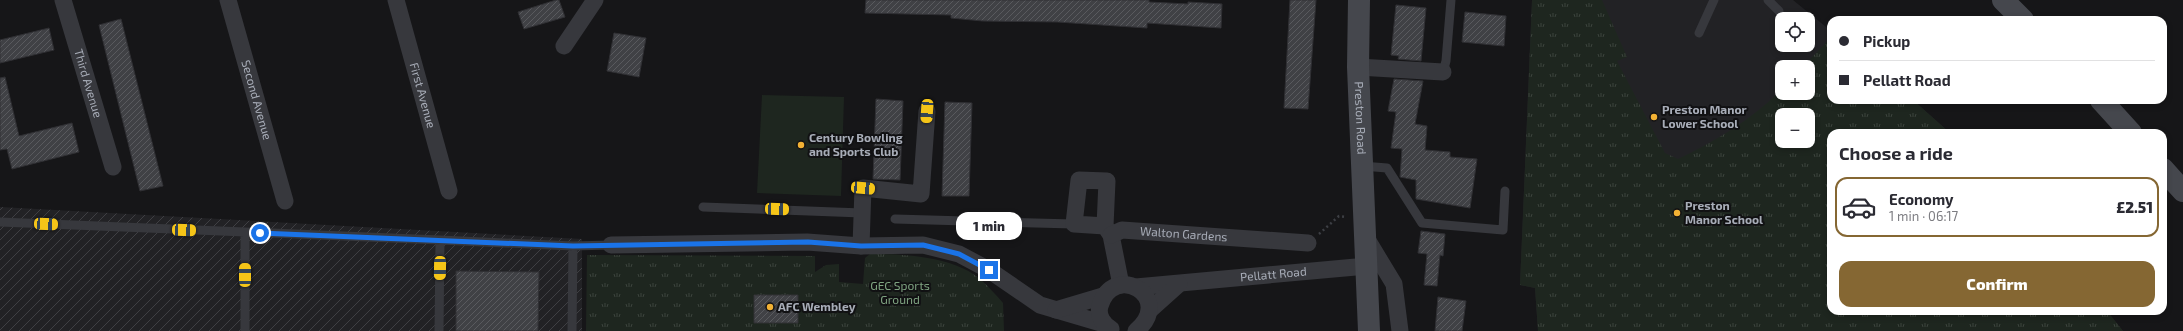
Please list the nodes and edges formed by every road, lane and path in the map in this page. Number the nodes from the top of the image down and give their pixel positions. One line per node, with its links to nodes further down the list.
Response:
1 (63, 0): 20 (street, Third Avenue)
2 (228, 0): 25 (street, Second Avenue)
3 (396, 0): 22 (street, First Avenue)
4 (595, 0): 13 (street)
5 (1359, 0): 14 (street, Preston Road)
6 (1452, 0): 15 (lane)
7 (1714, 0): 12 (lane)
8 (1768, 0): 10 (lane)
9 (2003, 0): 11 (street)
10 (1779, 11)
11 (2019, 16)
12 (1699, 34)
13 (564, 46)
14 (1358, 67): 15 (street); 19 (street, Preston Road)
15 (1443, 72)
16 (2105, 104): 18 (street)
17 (927, 111): 27 (street)
18 (2127, 129)
19 (1362, 166): 24 (lane); 31 (street, Preston Road)
20 (113, 167)
21 (2167, 173): 23 (street)
22 (449, 191)
23 (2183, 191)
24 (1505, 192)
25 (285, 201)
26 (703, 207): 27 (lane)
27 (862, 213): 38 (street)
28 (895, 219): 30 (lane)
29 (0, 222): 33 (lane)
30 (1074, 224): 32 (street, Walton Gardens); 32 (street)
31 (1365, 227): 35 (path); 39 (street, Preston Road); 50 (street, Preston Road)
32 (1108, 231): 35 (street, Walton Gardens); 41 (street)
33 (245, 232): 34 (lane); 46 (lane)
34 (440, 240): 37 (lane); 47 (lane)
35 (1308, 243)
36 (611, 245): 37 (lane); 38 (street)
37 (573, 246): 48 (lane)
38 (861, 246): 43 (street)
39 (1367, 266): 40 (street, Pellatt Road); 49 (street, Preston Road)
40 (1180, 284): 41 (street, Pellatt Road); 44 (street)
41 (1129, 286): 42 (street, Pellatt Road); 44 (street)
42 (1103, 296): 43 (street, Pellatt Road); 45 (street)
43 (1056, 310): 45 (street)
44 (1145, 324)
45 (1108, 328)
46 (245, 331)
47 (439, 331)
48 (572, 331)
49 (1369, 331)
50 (1400, 331)

